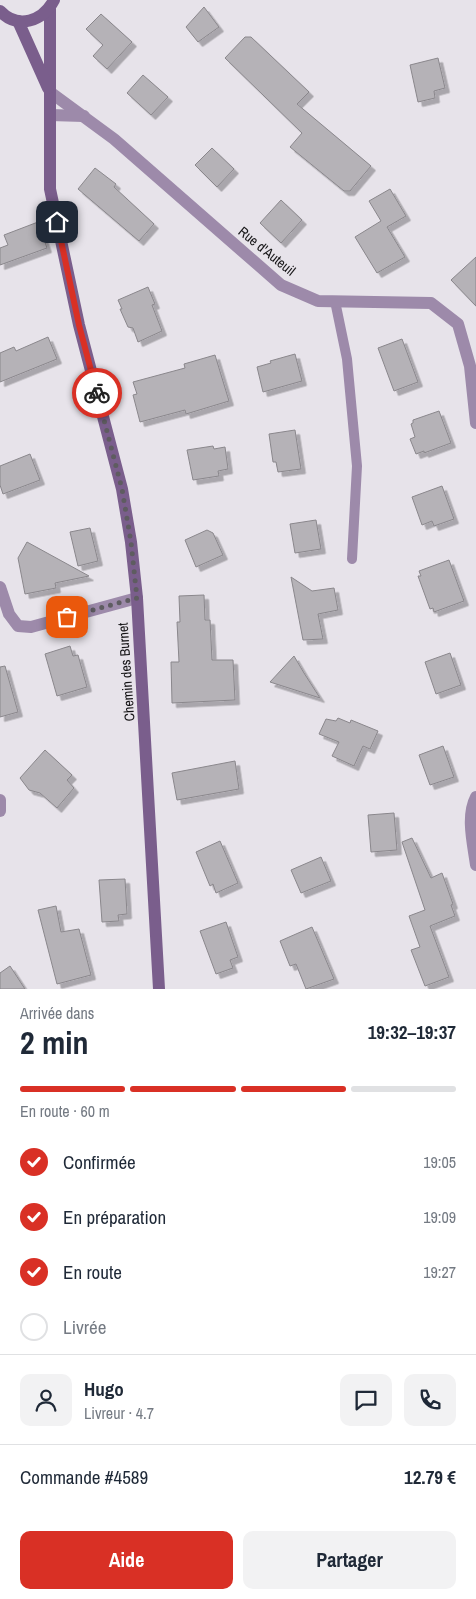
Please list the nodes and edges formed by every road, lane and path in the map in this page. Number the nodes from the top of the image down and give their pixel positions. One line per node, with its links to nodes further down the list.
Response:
1 (52, 4): 3 (street); 4 (street, Chemin des Burnet)
2 (0, 11): 3 (street)
3 (18, 21): 4 (street, Chemin des Burnet)
4 (50, 92): 5 (street, Chemin des Burnet); 6 (street, Rue d'Auteuil)
5 (50, 115): 6 (street); 11 (street, Chemin des Burnet)
6 (84, 116): 7 (street, Rue d'Auteuil)
7 (335, 301): 8 (street, Rue d'Auteuil); 9 (lane)
8 (476, 423)
9 (352, 559)
10 (0, 587): 11 (street)
11 (137, 598): 16 (street, Chemin des Burnet)
12 (476, 797): 15 (street)
13 (0, 800): 14 (street)
14 (0, 810)
15 (476, 865)
16 (159, 989)

